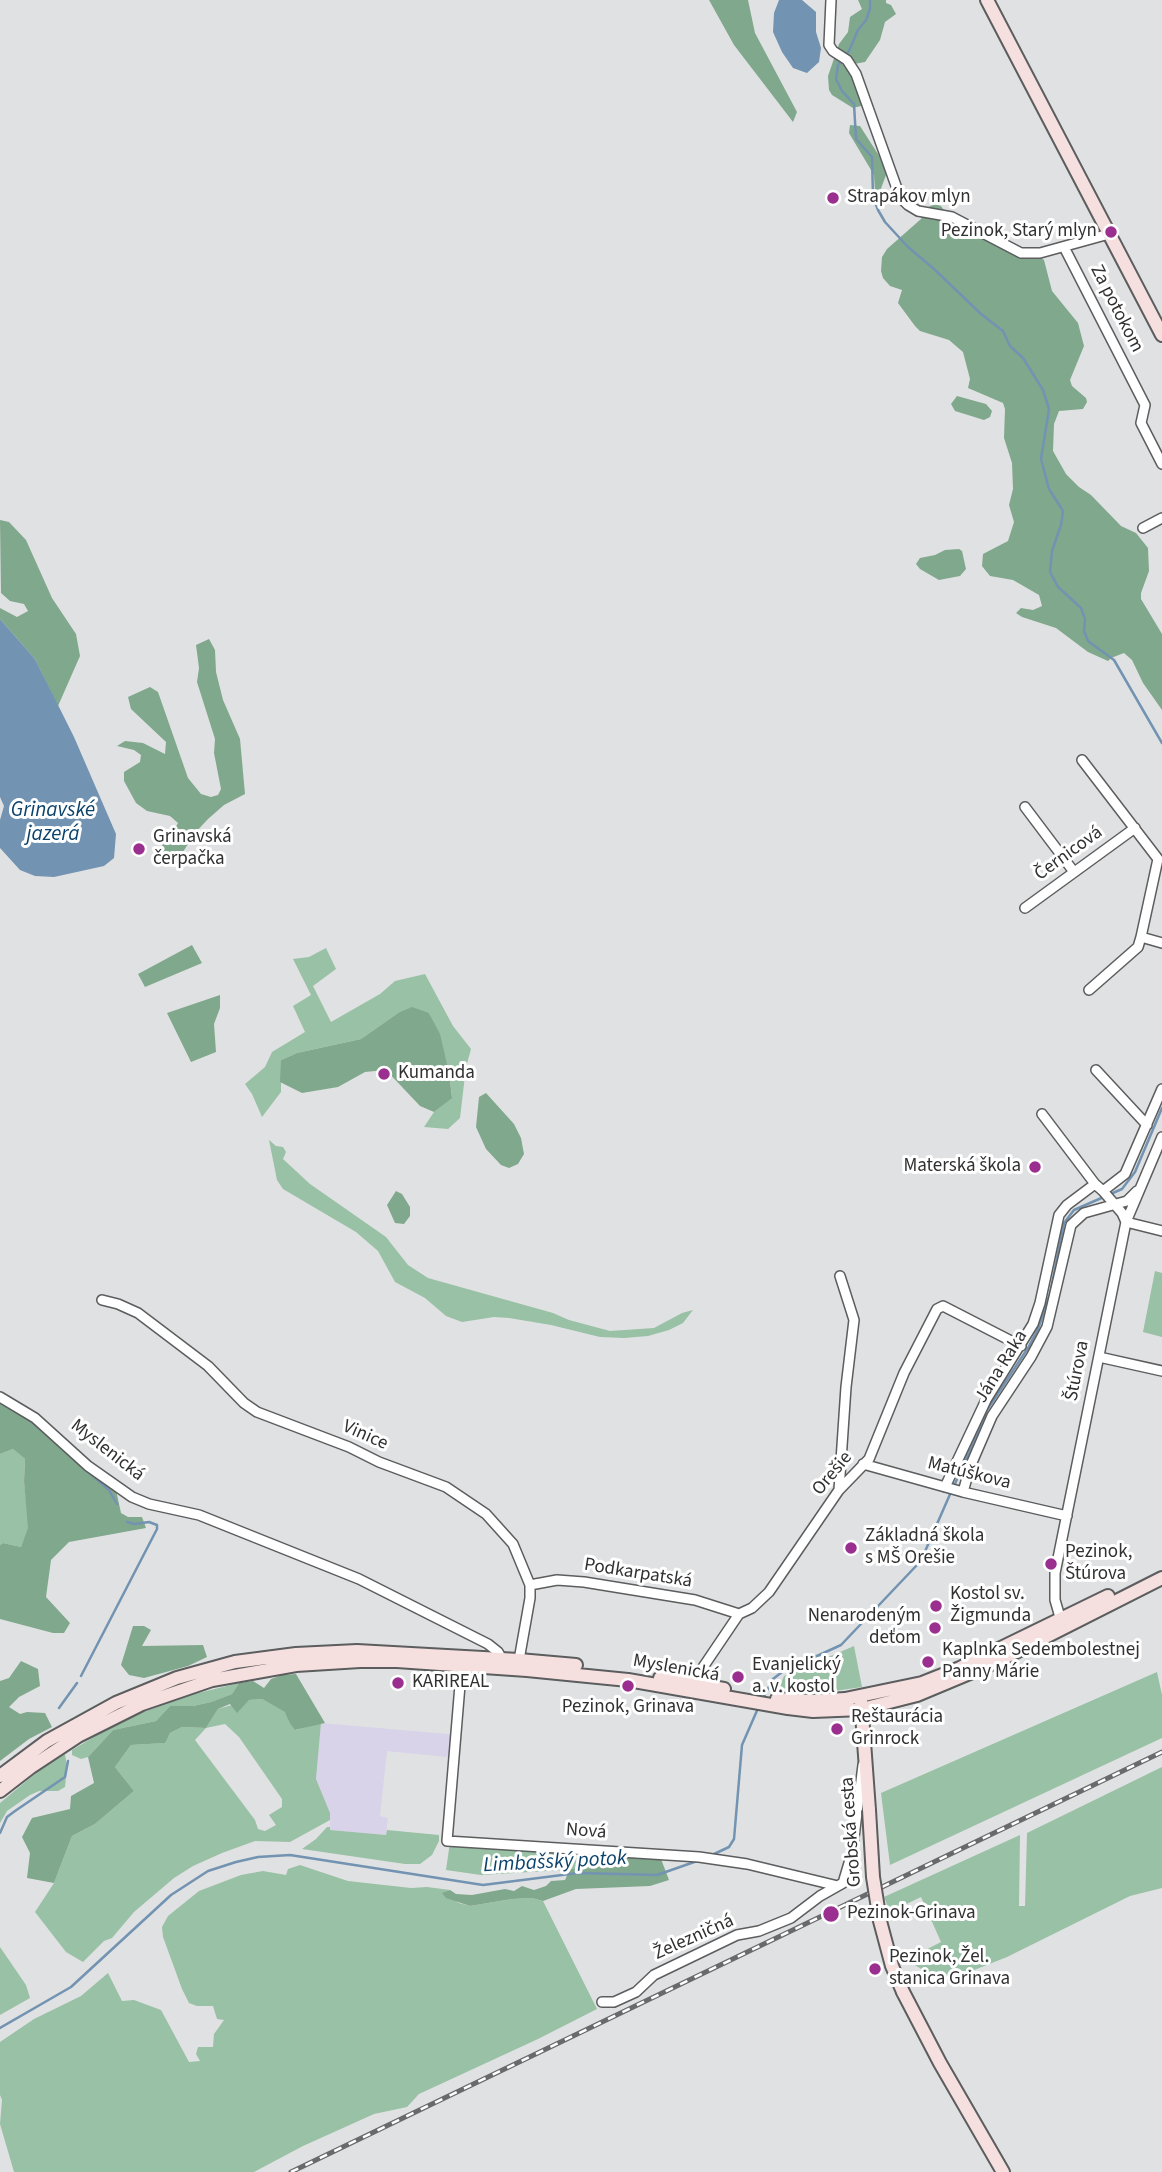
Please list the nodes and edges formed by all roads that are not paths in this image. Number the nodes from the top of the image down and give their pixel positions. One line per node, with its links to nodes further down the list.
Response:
1 (831, 0): 4 (street)
2 (987, 0): 3 (main road)
3 (1109, 234): 4 (street); 5 (main road)
4 (1064, 247): 6 (street, Za potokom)
5 (1162, 335)
6 (1162, 464)
7 (1162, 518): 8 (street)
8 (1143, 528)
9 (1083, 760): 11 (street)
10 (1025, 807): 12 (street)
11 (1135, 828): 12 (street, Černicová); 14 (street)
12 (1074, 872): 13 (street, Černicová)
13 (1025, 908)
14 (1141, 937): 15 (street); 16 (street)
15 (1162, 943)
16 (1089, 989)
17 (1096, 1070): 20 (street)
18 (1162, 1089): 20 (street)
19 (1042, 1114): 22 (street)
20 (1147, 1125): 24 (street)
21 (1162, 1137): 23 (street, Štúrova)
22 (1094, 1184): 24 (street); 30 (street)
23 (1140, 1188): 25 (street, Jána Raka); 26 (street, Štúrova)
24 (1104, 1191): 25 (street)
25 (1115, 1205): 26 (street); 37 (street, Jána Raka)
26 (1126, 1222): 27 (street); 31 (street, Štúrova)
27 (1162, 1231)
28 (840, 1276): 36 (street)
29 (102, 1300): 41 (street, Vinice)
30 (1021, 1346): 34 (street, Orešie); 35 (street)
31 (1099, 1357): 32 (street); 38 (street, Štúrova)
32 (1162, 1371)
33 (0, 1397): 45 (street, Myslenická)
34 (863, 1464): 35 (street, Matúškova); 36 (street, Orešie)
35 (946, 1487): 37 (street, Matúškova)
36 (839, 1490): 42 (street, Orešie)
37 (960, 1491): 38 (street, Matúškova)
38 (1067, 1516): 43 (street, Štúrova)
39 (1162, 1570): 43 (main road, Myslenická)
40 (1162, 1578): 43 (main road, Myslenická)
41 (530, 1585): 42 (street, Podkarpatská); 46 (street, Vinice)
42 (739, 1614): 49 (street, Orešie)
43 (1062, 1624): 51 (main road, Myslenická)
44 (322, 1657): 47 (main road, Myslenická); 53 (main road); 54 (main road)
45 (502, 1659): 46 (main road, Myslenická); 47 (main road, Myslenická); 48 (main road)
46 (519, 1660): 49 (main road, Myslenická)
47 (462, 1661): 48 (main road, Myslenická); 55 (street, Nová)
48 (488, 1667): 50 (main road, Myslenická)
49 (693, 1682): 50 (main road, Myslenická)
50 (762, 1700): 51 (main road, Myslenická)
51 (861, 1703): 52 (main road, Grobská cesta)
52 (866, 1749): 55 (street); 57 (main road, Grobská cesta, bridge)
53 (0, 1776)
54 (0, 1791)
55 (838, 1886): 56 (street, Železničná)
56 (602, 2002)
57 (1003, 2172)

